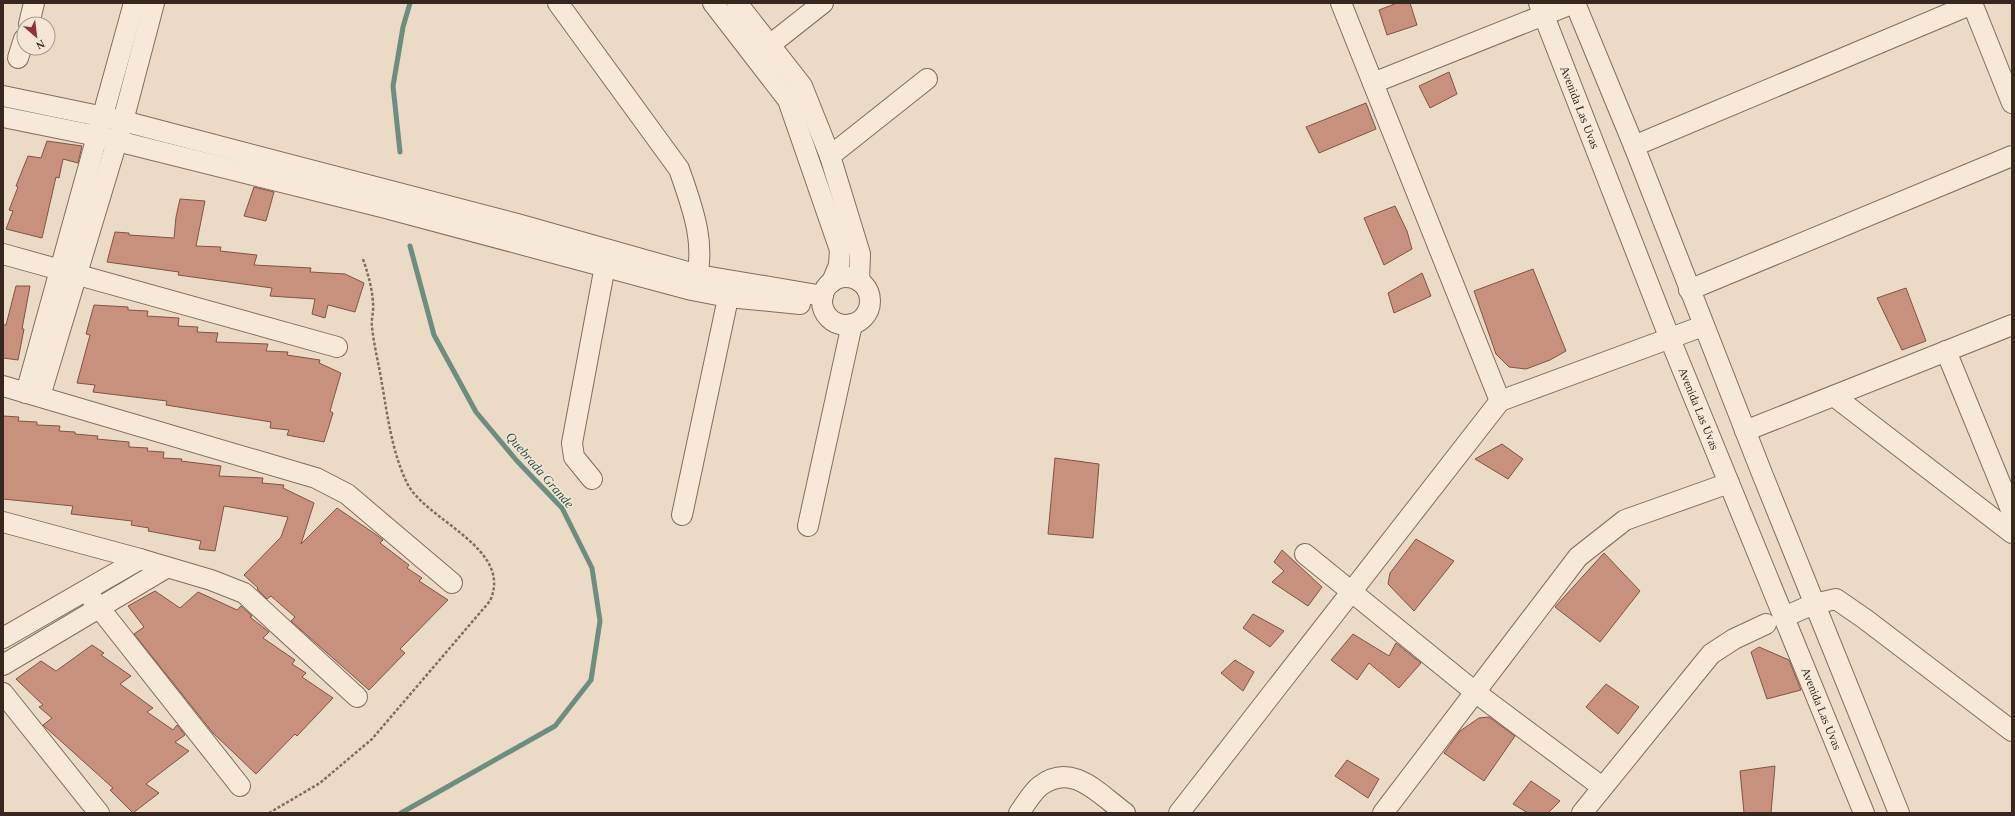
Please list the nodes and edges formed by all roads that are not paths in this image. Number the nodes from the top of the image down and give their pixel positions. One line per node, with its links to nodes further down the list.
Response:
1 (34, 3): 12 (street)
2 (134, 3): 18 (street)
3 (154, 3): 20 (street)
4 (558, 3): 32 (street)
5 (713, 3): 35 (street)
6 (737, 3): 13 (street)
7 (823, 3): 13 (street)
8 (1340, 3): 15 (street)
9 (1574, 3): 11 (street); 23 (street)
10 (1972, 3): 17 (street); 23 (street)
11 (1541, 9): 15 (street); 39 (street, Avenida Las Uvas)
12 (31, 16)
13 (771, 44): 24 (street)
14 (927, 79): 24 (street)
15 (1373, 83): 45 (street)
16 (3, 96): 18 (street)
17 (2012, 103)
18 (102, 116): 20 (street); 21 (street)
19 (3, 117): 21 (street)
20 (123, 121): 22 (street); 27 (street)
21 (97, 136): 22 (street); 26 (street)
22 (117, 141): 26 (street); 27 (street)
23 (1634, 146): 34 (street)
24 (830, 156): 31 (street)
25 (2012, 156): 34 (street)
26 (89, 201): 30 (street)
27 (550, 243): 29 (street)
28 (3, 254): 30 (street)
29 (606, 259): 32 (street); 47 (street)
30 (68, 272): 40 (street); 43 (street)
31 (859, 281): 35 (street); 36 (street)
32 (695, 282): 33 (street)
33 (730, 289): 35 (street); 50 (street)
34 (1689, 290): 38 (street)
35 (826, 295): 36 (street)
36 (852, 324): 52 (street)
37 (2012, 325): 41 (street)
38 (1703, 326): 39 (street); 46 (street)
39 (1670, 339): 45 (street); 48 (street, Avenida Las Uvas)
40 (336, 347)
41 (1946, 351): 44 (street); 49 (street)
42 (3, 386): 43 (street)
43 (33, 394): 57 (street)
44 (1834, 396): 46 (street); 53 (street)
45 (1500, 401): 59 (street)
46 (1745, 431): 60 (street)
47 (592, 479)
48 (1729, 483): 62 (street, Avenida Las Uvas); 65 (street)
49 (2012, 512)
50 (682, 515)
51 (3, 522): 55 (street)
52 (808, 526)
53 (2012, 533)
54 (1305, 554): 59 (street)
55 (140, 559): 56 (street); 58 (street)
56 (166, 568): 61 (street); 67 (street)
57 (452, 583)
58 (86, 591): 61 (street); 63 (street)
59 (1352, 593): 65 (street); 74 (street)
60 (1814, 604): 62 (street); 68 (street); 78 (street)
61 (98, 608): 64 (street); 69 (street)
62 (1775, 620): 70 (street); 77 (street, Avenida Las Uvas)
63 (3, 638)
64 (3, 665)
65 (1475, 692): 70 (street); 75 (street)
66 (3, 693): 71 (street)
67 (357, 697)
68 (2012, 731)
69 (240, 786)
70 (1602, 787): 76 (street)
71 (99, 813)
72 (1019, 813): 73 (street)
73 (1125, 813)
74 (1179, 813)
75 (1383, 813)
76 (1582, 813)
77 (1864, 813)
78 (1899, 813)

